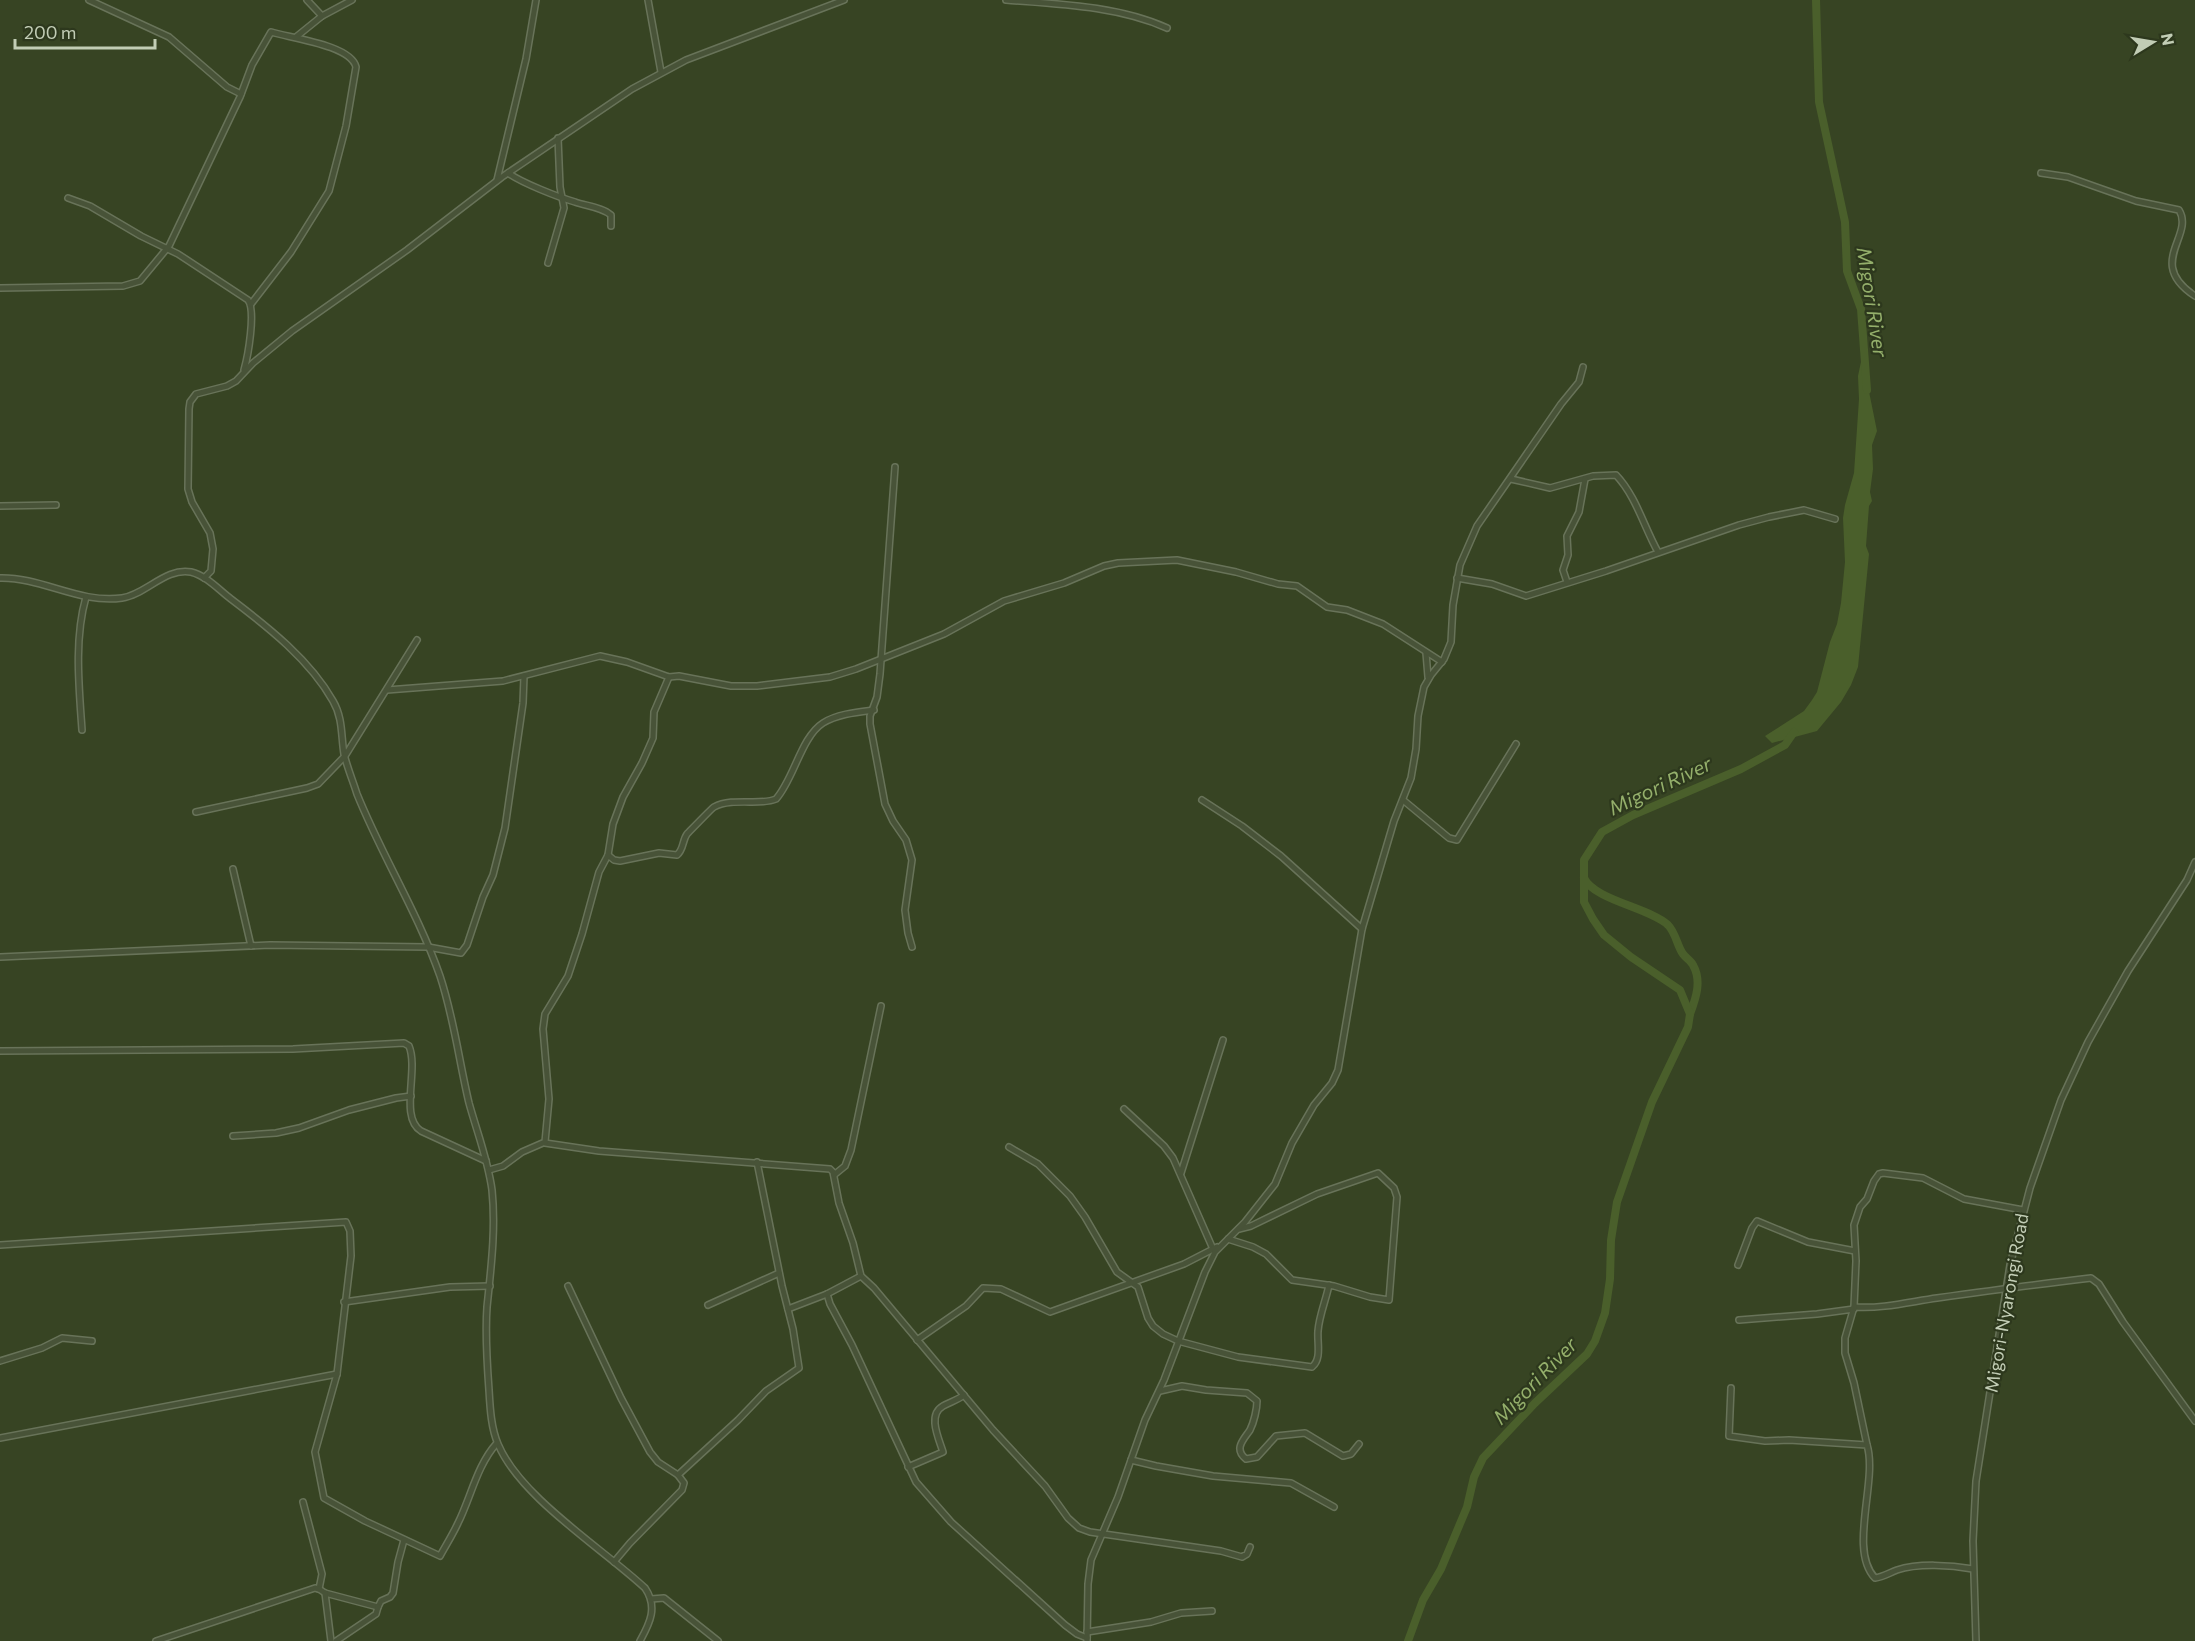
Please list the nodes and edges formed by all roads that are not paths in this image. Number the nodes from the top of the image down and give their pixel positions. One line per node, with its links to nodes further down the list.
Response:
1 (89, 0): 12 (street)
2 (307, 0): 8 (street)
3 (352, 0): 8 (street)
4 (536, 0): 16 (street)
5 (648, 0): 11 (street)
6 (844, 0): 11 (street)
7 (1006, 0): 9 (street)
8 (322, 16): 10 (street)
9 (1167, 28)
10 (296, 37): 12 (street); 24 (street)
11 (661, 72): 13 (street)
12 (241, 94): 20 (street)
13 (558, 138): 15 (street); 17 (street)
14 (2041, 172): 23 (street)
15 (508, 173): 16 (street); 17 (street)
16 (496, 181): 26 (street)
17 (563, 197): 19 (street); 21 (street)
18 (68, 198): 20 (street)
19 (611, 226)
20 (167, 248): 22 (street); 24 (street)
21 (548, 263)
22 (0, 288)
23 (2195, 296)
24 (251, 304): 26 (street)
25 (1582, 367): 28 (street)
26 (242, 374): 34 (street)
27 (895, 466): 41 (street)
28 (1510, 479): 29 (street); 35 (street)
29 (1585, 479): 33 (street); 37 (street)
30 (56, 505): 31 (street)
31 (0, 506)
32 (1835, 519): 33 (street)
33 (1658, 552): 37 (street)
34 (204, 578): 38 (street); 50 (street)
35 (1457, 578): 37 (street); 42 (street)
36 (0, 579): 38 (street)
37 (1567, 582)
38 (86, 597): 48 (street)
39 (417, 640): 46 (street)
40 (1425, 653): 41 (street); 42 (street); 45 (street)
41 (881, 658): 44 (street); 47 (street)
42 (1442, 662): 45 (street)
43 (524, 676): 44 (street); 46 (street); 59 (street)
44 (669, 676): 54 (street)
45 (1428, 679): 52 (street)
46 (387, 690): 50 (street)
47 (874, 710): 54 (street); 60 (street)
48 (82, 730)
49 (1516, 744): 52 (street)
50 (345, 756): 53 (street); 59 (street)
51 (1202, 800): 57 (street)
52 (1403, 800): 57 (street)
53 (196, 812)
54 (608, 855): 68 (street)
55 (2195, 862): 75 (street, Migori-Nyarongi Road)
56 (233, 869): 58 (street)
57 (1362, 929): 76 (street)
58 (251, 946): 59 (street); 61 (street)
59 (428, 946): 70 (street)
60 (912, 946)
61 (0, 957)
62 (881, 1006): 74 (street)
63 (1223, 1040): 73 (street)
64 (0, 1051): 65 (street)
65 (411, 1096): 67 (street); 70 (street)
66 (1124, 1109): 73 (street)
67 (233, 1136)
68 (545, 1143): 71 (street); 72 (street)
69 (1009, 1147): 85 (street)
70 (486, 1161): 72 (street)
71 (756, 1162): 74 (street); 83 (street)
72 (489, 1170): 87 (street)
73 (1181, 1173): 80 (street)
74 (834, 1174): 84 (street)
75 (2023, 1210): 81 (street); 89 (street, Migori-Nyarongi Road)
76 (1239, 1229): 77 (street); 86 (street)
77 (1228, 1239): 79 (street); 86 (street)
78 (0, 1245): 91 (street)
79 (1221, 1245): 80 (street); 98 (street)
80 (1213, 1249): 85 (street)
81 (1855, 1251): 82 (street); 93 (street)
82 (1738, 1264)
83 (779, 1273): 92 (street); 94 (street)
84 (861, 1276): 90 (street); 96 (street)
85 (1132, 1282): 96 (street); 98 (street)
86 (1329, 1285): 98 (street)
87 (490, 1286): 91 (street); 106 (street)
88 (568, 1286): 111 (street)
89 (2006, 1289): 93 (street); 104 (street); 118 (street, Migori-Nyarongi Road)
90 (827, 1294): 94 (street); 110 (street)
91 (344, 1302): 100 (street)
92 (708, 1305)
93 (1854, 1308): 95 (street); 108 (street)
94 (788, 1309): 111 (street)
95 (1739, 1320)
96 (917, 1340): 103 (street)
97 (92, 1341): 99 (street)
98 (1178, 1341): 102 (street)
99 (0, 1361)
100 (337, 1374): 105 (street); 115 (street)
101 (1731, 1388): 108 (street)
102 (1160, 1391): 107 (street); 109 (street)
103 (964, 1395): 110 (street); 114 (street)
104 (2195, 1421)
105 (0, 1438)
106 (497, 1443): 115 (street); 117 (street)
107 (1359, 1444)
108 (1867, 1445): 118 (street)
109 (1131, 1460): 113 (street); 114 (street)
110 (909, 1467): 124 (street)
111 (678, 1475): 117 (street)
112 (303, 1502): 119 (street)
113 (1334, 1507)
114 (1101, 1534): 116 (street); 124 (street)
115 (404, 1540): 122 (street)
116 (1250, 1547)
117 (615, 1562): 121 (street)
118 (1973, 1569): 130 (street, Migori-Nyarongi Road)
119 (320, 1588): 120 (street); 125 (street)
120 (325, 1593): 122 (street); 126 (street)
121 (651, 1599): 128 (street); 129 (street)
122 (378, 1607): 127 (street)
123 (1212, 1611): 124 (street)
124 (1087, 1637)
125 (156, 1641)
126 (331, 1641)
127 (336, 1641)
128 (640, 1641)
129 (718, 1641)
130 (1976, 1641)

